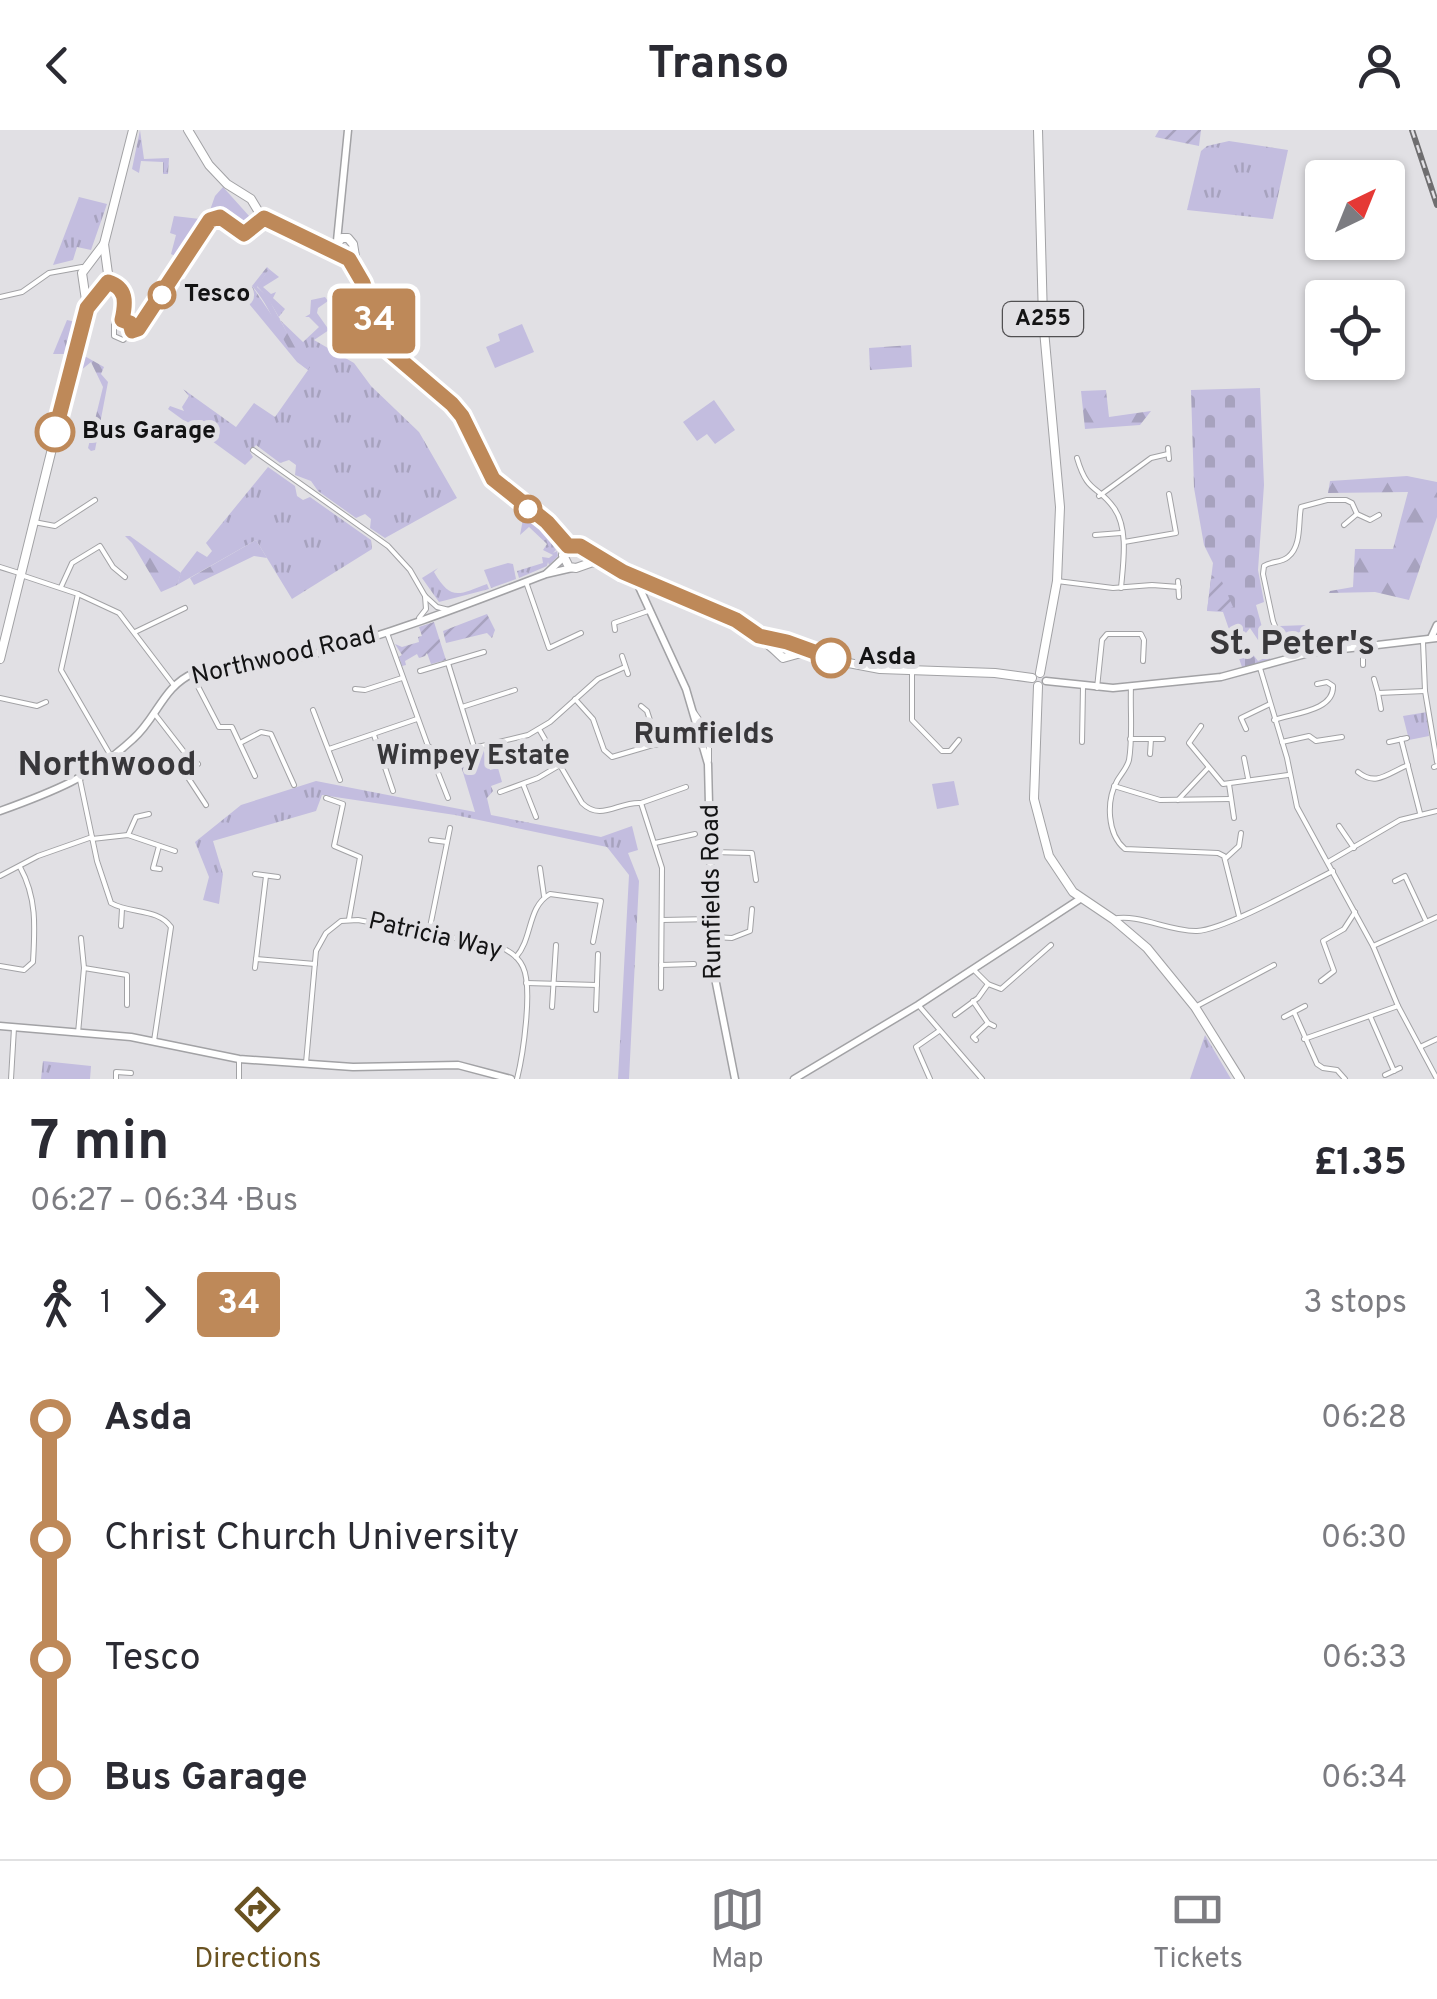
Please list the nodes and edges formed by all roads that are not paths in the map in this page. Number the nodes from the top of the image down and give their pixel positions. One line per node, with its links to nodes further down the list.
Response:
1 (133, 130): 9 (main road)
2 (188, 130): 6 (main road)
3 (348, 130): 5 (street)
4 (1038, 130): 49 (main road, A255)
5 (341, 214): 7 (street); 8 (street)
6 (264, 218): 10 (main road); 23 (street)
7 (348, 238): 8 (main road); 11 (main road)
8 (336, 242): 10 (main road); 12 (main road)
9 (104, 244): 13 (main road); 14 (main road)
10 (317, 246): 12 (main road)
11 (352, 250): 12 (main road); 15 (main road)
12 (342, 254): 15 (main road)
13 (89, 264): 14 (main road); 16 (street); 18 (main road)
14 (105, 266): 17 (main road)
15 (356, 268): 32 (main road)
16 (67, 272): 18 (street); 20 (street)
17 (108, 282): 19 (main road); 22 (street)
18 (84, 283): 19 (main road); 21 (main road)
19 (100, 289): 21 (main road)
20 (0, 298)
21 (87, 308): 33 (main road)
22 (122, 320): 23 (street); 23 (street)
23 (132, 331)
24 (253, 450): 54 (street)
25 (1168, 454): 27 (street)
26 (1077, 457): 27 (street)
27 (1100, 496): 35 (street)
28 (1172, 497): 37 (street)
29 (95, 500): 33 (street)
30 (1357, 514): 31 (street); 34 (street); 75 (street)
31 (1380, 516)
32 (542, 520): 38 (main road); 40 (main road)
33 (33, 522): 45 (main road)
34 (1344, 526)
35 (1122, 533): 36 (street); 37 (street)
36 (1095, 535)
37 (1124, 542): 52 (street)
38 (568, 546): 39 (main road); 40 (main road)
39 (582, 548): 41 (main road); 44 (main road)
40 (563, 557): 43 (main road); 46 (street, Northwood Road)
41 (584, 562): 43 (main road); 44 (main road)
42 (0, 567): 45 (street)
43 (572, 568): 46 (street, Northwood Road)
44 (623, 572): 47 (main road)
45 (21, 574): 51 (street); 73 (main road)
46 (546, 574): 50 (street, Northwood Road)
47 (634, 576): 58 (street, Rumfields Road); 68 (main road)
48 (124, 577): 51 (street)
49 (1057, 581): 52 (street); 86 (main road, A255)
50 (526, 582): 57 (street, Northwood Road); 64 (street)
51 (61, 587): 53 (street)
52 (1121, 588): 55 (street)
53 (78, 594): 62 (street); 131 (street)
54 (425, 596): 57 (street); 59 (street)
55 (1179, 597)
56 (185, 608): 62 (street)
57 (449, 610): 59 (street, Northwood Road)
58 (648, 610): 61 (street); 106 (street, Rumfields Road)
59 (414, 623): 63 (street, Northwood Road)
60 (1437, 624): 65 (street)
61 (615, 630)
62 (135, 632): 88 (street)
63 (387, 633): 82 (street, Northwood Road); 84 (street)
64 (580, 633)
65 (1430, 638): 67 (street); 94 (street)
66 (792, 644): 68 (main road); 70 (main road); 71 (main road)
67 (1363, 646): 75 (street); 77 (street)
68 (780, 647): 70 (main road)
69 (484, 652): 76 (street)
70 (792, 655): 71 (main road)
71 (822, 655): 80 (main road)
72 (622, 656): 78 (street)
73 (0, 658)
74 (1141, 658): 91 (street)
75 (1288, 658): 79 (street)
76 (448, 663): 81 (street); 103 (street)
77 (1363, 665)
78 (626, 667): 83 (street); 97 (street)
79 (1260, 667): 89 (street); 100 (street)
80 (912, 670): 86 (main road); 126 (street)
81 (420, 671)
82 (192, 674): 88 (street, Northwood Road); 123 (street)
83 (628, 674)
84 (402, 678): 92 (street); 108 (street)
85 (1374, 679): 95 (street)
86 (1039, 680): 90 (street); 189 (main road, A255)
87 (1317, 684): 109 (street)
88 (174, 685): 107 (street, Northwood Road)
89 (1131, 686): 91 (street); 117 (street)
90 (1083, 687): 91 (street); 115 (street)
91 (1097, 688)
92 (356, 690)
93 (515, 690): 103 (street)
94 (1426, 690): 95 (street); 101 (street)
95 (1378, 694): 104 (street)
96 (0, 698): 98 (street)
97 (576, 699): 112 (street); 124 (street)
98 (46, 702)
99 (1437, 703): 101 (street)
100 (1270, 704): 109 (street); 111 (street)
101 (1428, 704): 136 (street)
102 (641, 706): 124 (street)
103 (462, 707): 125 (street)
104 (1381, 708)
105 (313, 710): 127 (street)
106 (694, 712): 113 (street, Rumfields Road); 133 (street, Rumfields Road)
107 (154, 713): 131 (street, Northwood Road); 156 (street)
108 (418, 719): 114 (street); 129 (street)
109 (1274, 720): 121 (street)
110 (1201, 726): 137 (street)
111 (1246, 729)
112 (539, 730): 125 (street); 134 (street)
113 (700, 731): 124 (street); 133 (street, Rumfields Road)
114 (374, 734): 127 (street); 149 (street)
115 (1080, 738)
116 (1342, 738): 121 (street)
117 (1130, 739): 118 (street); 147 (street)
118 (1151, 739): 119 (street); 130 (street)
119 (1163, 739)
120 (959, 740): 126 (street)
121 (1282, 742): 139 (street)
122 (1389, 742): 135 (street)
123 (240, 743): 140 (street); 146 (street)
124 (658, 745)
125 (474, 747): 129 (street)
126 (954, 747): 128 (street)
127 (329, 749): 143 (street)
128 (960, 752)
129 (439, 754): 152 (street)
130 (1150, 754)
131 (112, 758): 142 (street, Northwood Road)
132 (1244, 758): 141 (street)
133 (708, 764): 175 (street, Rumfields Road)
134 (560, 765): 144 (street); 155 (street)
135 (1408, 765): 138 (street); 160 (street)
136 (1436, 765)
137 (1208, 768): 145 (street); 154 (street)
138 (1358, 772)
139 (1289, 775): 141 (street); 177 (street)
140 (255, 776)
141 (1248, 779): 145 (street)
142 (80, 780): 157 (street, Northwood Road); 168 (street)
143 (340, 780)
144 (523, 784): 150 (street); 161 (street)
145 (1230, 784): 153 (street)
146 (294, 785)
147 (1114, 786): 154 (street); 176 (street)
148 (686, 787): 155 (street)
149 (393, 792)
150 (500, 792)
151 (326, 798): 196 (street, Patricia Way)
152 (448, 798)
153 (1232, 799): 154 (street); 162 (street)
154 (1178, 800)
155 (641, 804): 171 (street)
156 (206, 805)
157 (0, 811)
158 (1437, 811): 160 (street)
159 (150, 814): 166 (street)
160 (1420, 814): 173 (street)
161 (536, 817)
162 (1234, 818)
163 (1339, 826): 173 (street)
164 (450, 828): 170 (street)
165 (1241, 833): 176 (street)
166 (128, 834): 168 (street); 172 (street)
167 (695, 834): 171 (street)
168 (92, 838): 178 (street); 190 (street)
169 (432, 840): 170 (street)
170 (447, 842): 204 (street)
171 (655, 843): 199 (street)
172 (159, 846): 174 (street); 180 (street)
173 (1354, 848): 177 (street)
174 (175, 851)
175 (712, 852): 186 (street); 197 (street, Rumfields Road)
176 (1226, 858): 193 (street)
177 (1328, 862): 181 (street)
178 (20, 867): 183 (street); 217 (street)
179 (540, 868): 188 (street)
180 (160, 869)
181 (1333, 871): 191 (street); 193 (street)
182 (255, 874): 184 (street)
183 (0, 876)
184 (266, 876): 185 (street); 213 (street)
185 (278, 877)
186 (756, 880)
187 (1394, 880): 200 (street)
188 (544, 896): 207 (street); 212 (street)
189 (1080, 899): 198 (main road, A255); 221 (street)
190 (122, 908): 202 (street); 247 (street)
191 (1355, 912): 210 (street); 222 (street)
192 (744, 915): 205 (street)
193 (1239, 916): 201 (street)
194 (1437, 916): 200 (street)
195 (1133, 918): 198 (street); 201 (street); 203 (street)
196 (349, 919): 204 (street, Patricia Way); 214 (street, Patricia Way)
197 (712, 919): 199 (street); 205 (street, Rumfields Road)
198 (1113, 919): 203 (main road, A255)
199 (662, 920): 216 (street)
200 (1426, 921): 210 (street)
201 (1146, 924): 203 (street)
202 (121, 926)
203 (1135, 930): 234 (main road, A255)
204 (428, 933): 212 (street, Patricia Way)
205 (712, 937): 257 (street, Rumfields Road)
206 (81, 938): 219 (street)
207 (593, 942)
208 (556, 945): 224 (street)
209 (1052, 945): 225 (street)
210 (1373, 946): 232 (street)
211 (598, 954): 226 (street)
212 (516, 957): 223 (street, Patricia Way)
213 (256, 959): 214 (street); 220 (street)
214 (315, 964): 250 (street, Patricia Way)
215 (694, 964): 216 (street)
216 (661, 965): 227 (street)
217 (0, 966)
218 (1274, 966): 234 (street)
219 (84, 968): 230 (street); 243 (street)
220 (255, 968)
221 (972, 968): 225 (street); 229 (street)
222 (1322, 980)
223 (526, 983): 224 (street); 256 (street, Patricia Way)
224 (554, 984): 226 (street); 233 (street)
225 (988, 984): 228 (street)
226 (597, 986): 235 (street)
227 (660, 988)
228 (973, 1002): 237 (street); 246 (street)
229 (918, 1004): 242 (street); 258 (street)
230 (128, 1005)
231 (1304, 1006): 236 (street)
232 (1398, 1006): 238 (street); 248 (street)
233 (552, 1007)
234 (1195, 1008): 261 (main road, A255)
235 (596, 1010)
236 (1294, 1012): 239 (street); 244 (street)
237 (955, 1014)
238 (1370, 1016): 244 (street); 252 (street)
239 (1284, 1017)
240 (0, 1026): 241 (street)
241 (14, 1028): 243 (street); 253 (street)
242 (939, 1030): 259 (street); 260 (street)
243 (78, 1033): 247 (street)
244 (1304, 1039): 262 (street)
245 (1437, 1039): 248 (street)
246 (976, 1040)
247 (154, 1041): 249 (street)
248 (1420, 1047): 263 (street)
249 (240, 1059): 250 (street); 255 (street)
250 (306, 1064): 256 (street)
251 (131, 1073): 254 (street)
252 (1385, 1075)
253 (11, 1079)
254 (116, 1079)
255 (240, 1079)
256 (514, 1079)
257 (735, 1079)
258 (794, 1079)
259 (930, 1079)
260 (982, 1079)
261 (1240, 1079)
262 (1344, 1079)
263 (1437, 1079)

